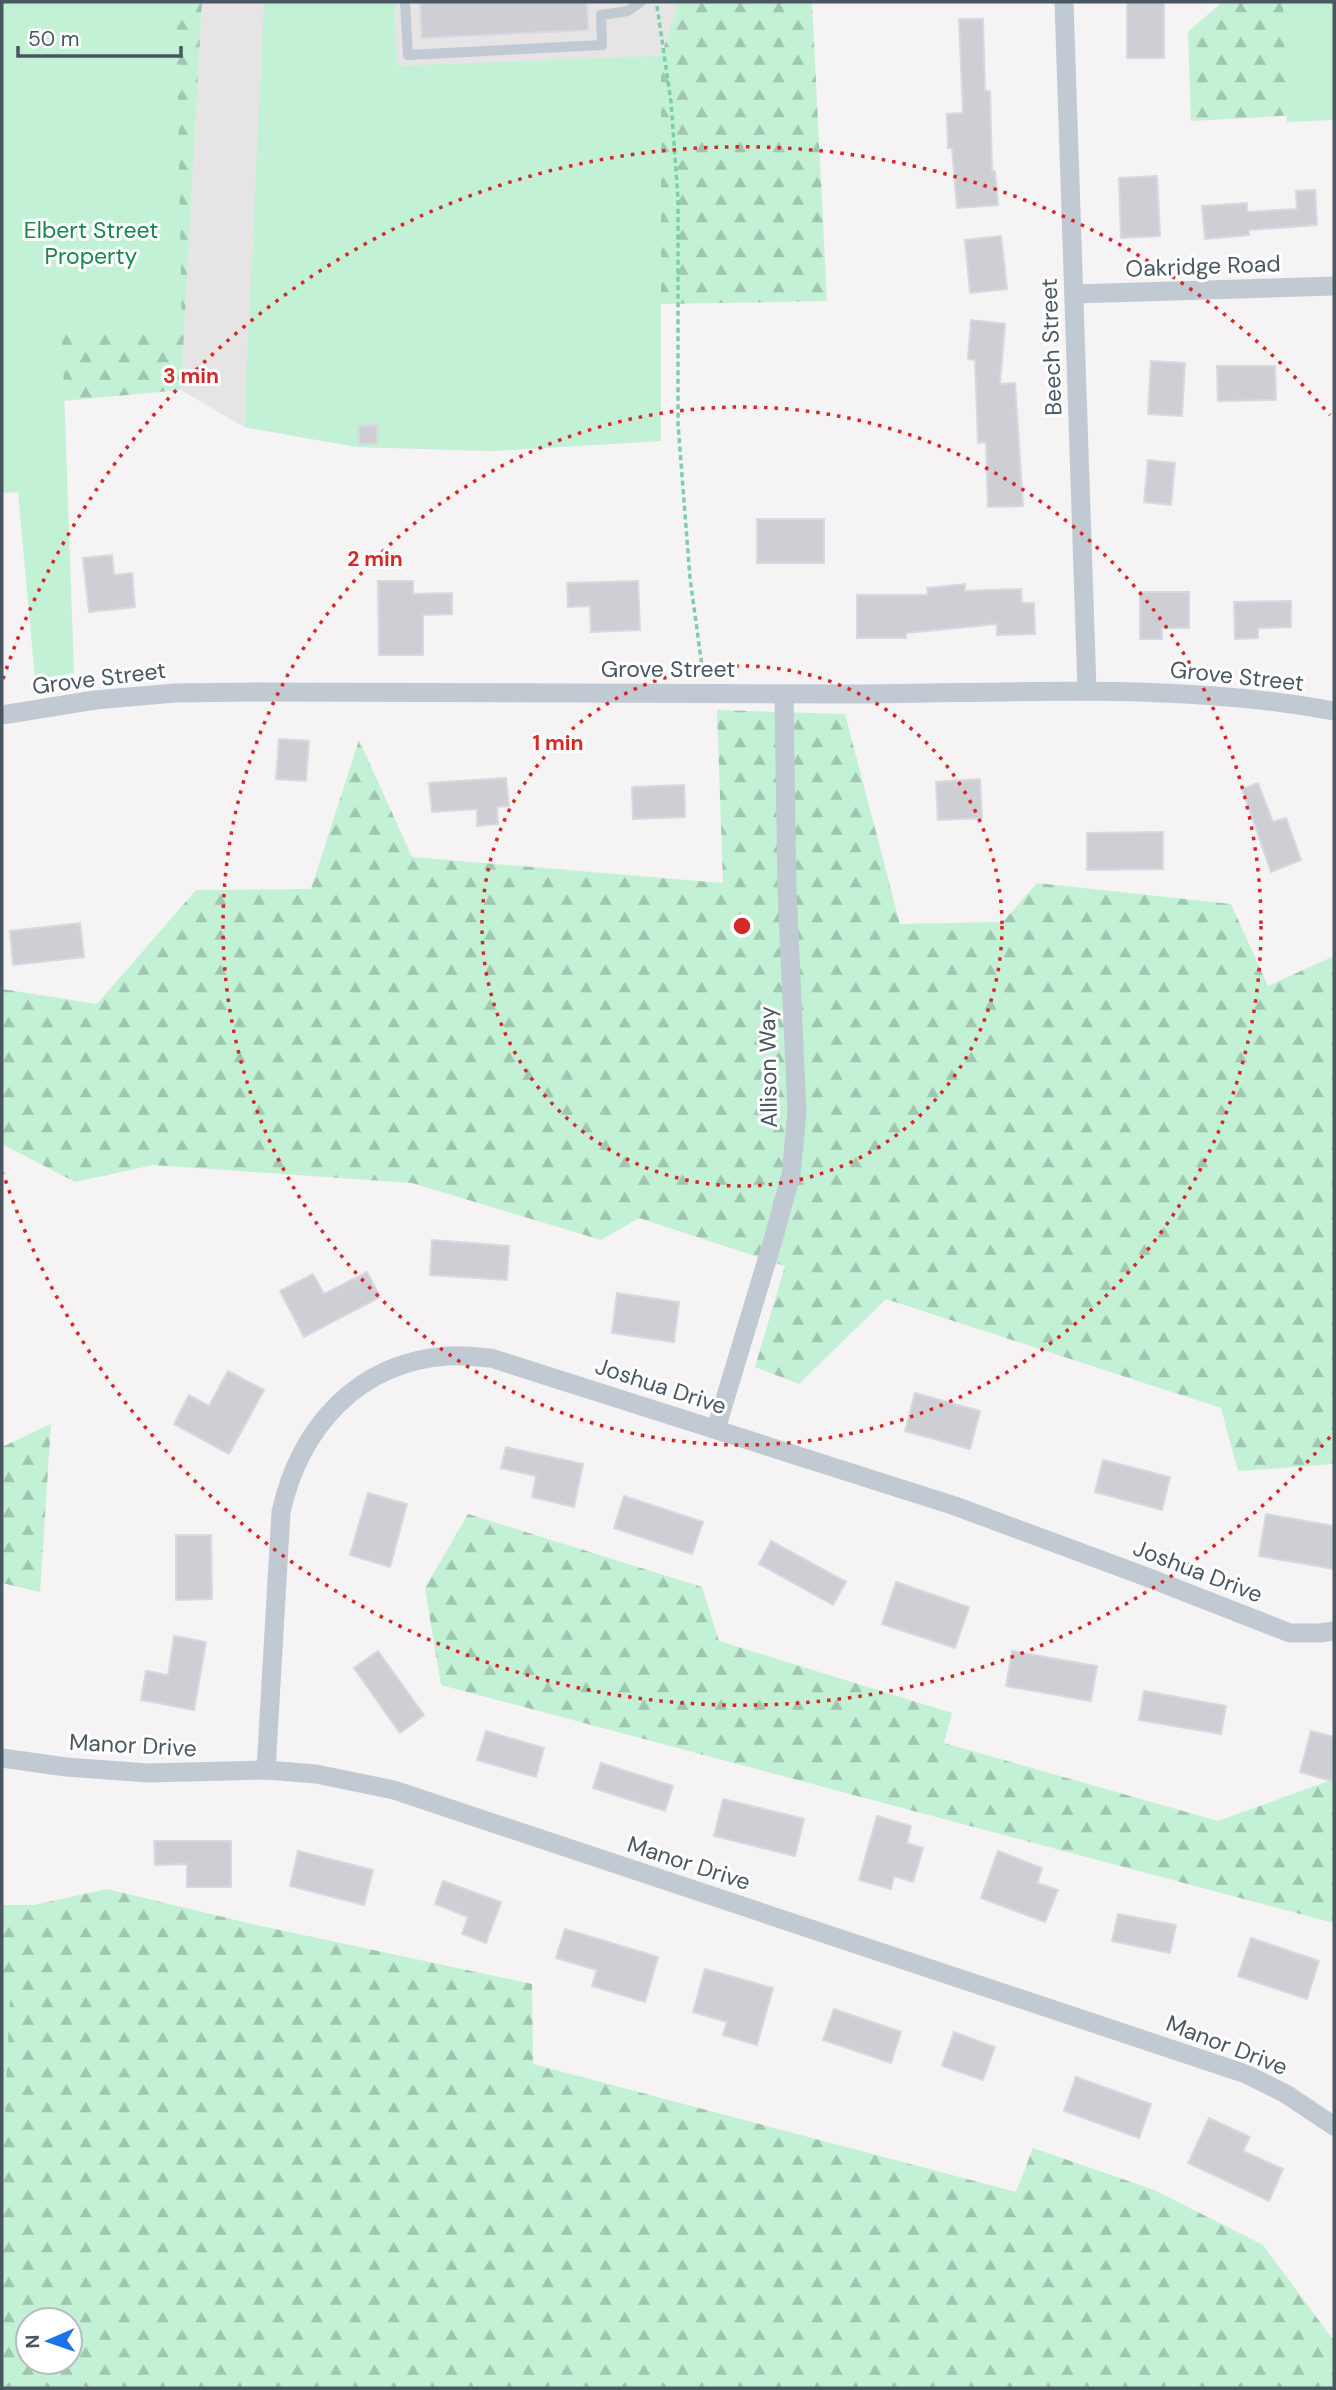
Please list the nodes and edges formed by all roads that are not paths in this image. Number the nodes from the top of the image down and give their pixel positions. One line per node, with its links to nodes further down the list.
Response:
1 (405, 2): 2 (lane)
2 (641, 2)
3 (1064, 2): 5 (street, Beech Street)
4 (1334, 286): 5 (street, Oakridge Road)
5 (1074, 294): 6 (street, Beech Street)
6 (1087, 690): 7 (street, Grove Street); 8 (street, Grove Street)
7 (784, 694): 9 (street, Grove Street); 10 (street, Allison Way)
8 (1334, 711)
9 (2, 715)
10 (716, 1429): 11 (street, Joshua Drive); 13 (street, Joshua Drive)
11 (1334, 1631)
12 (2, 1758): 13 (street, Manor Drive)
13 (266, 1770): 14 (street, Manor Drive)
14 (1334, 2126)

